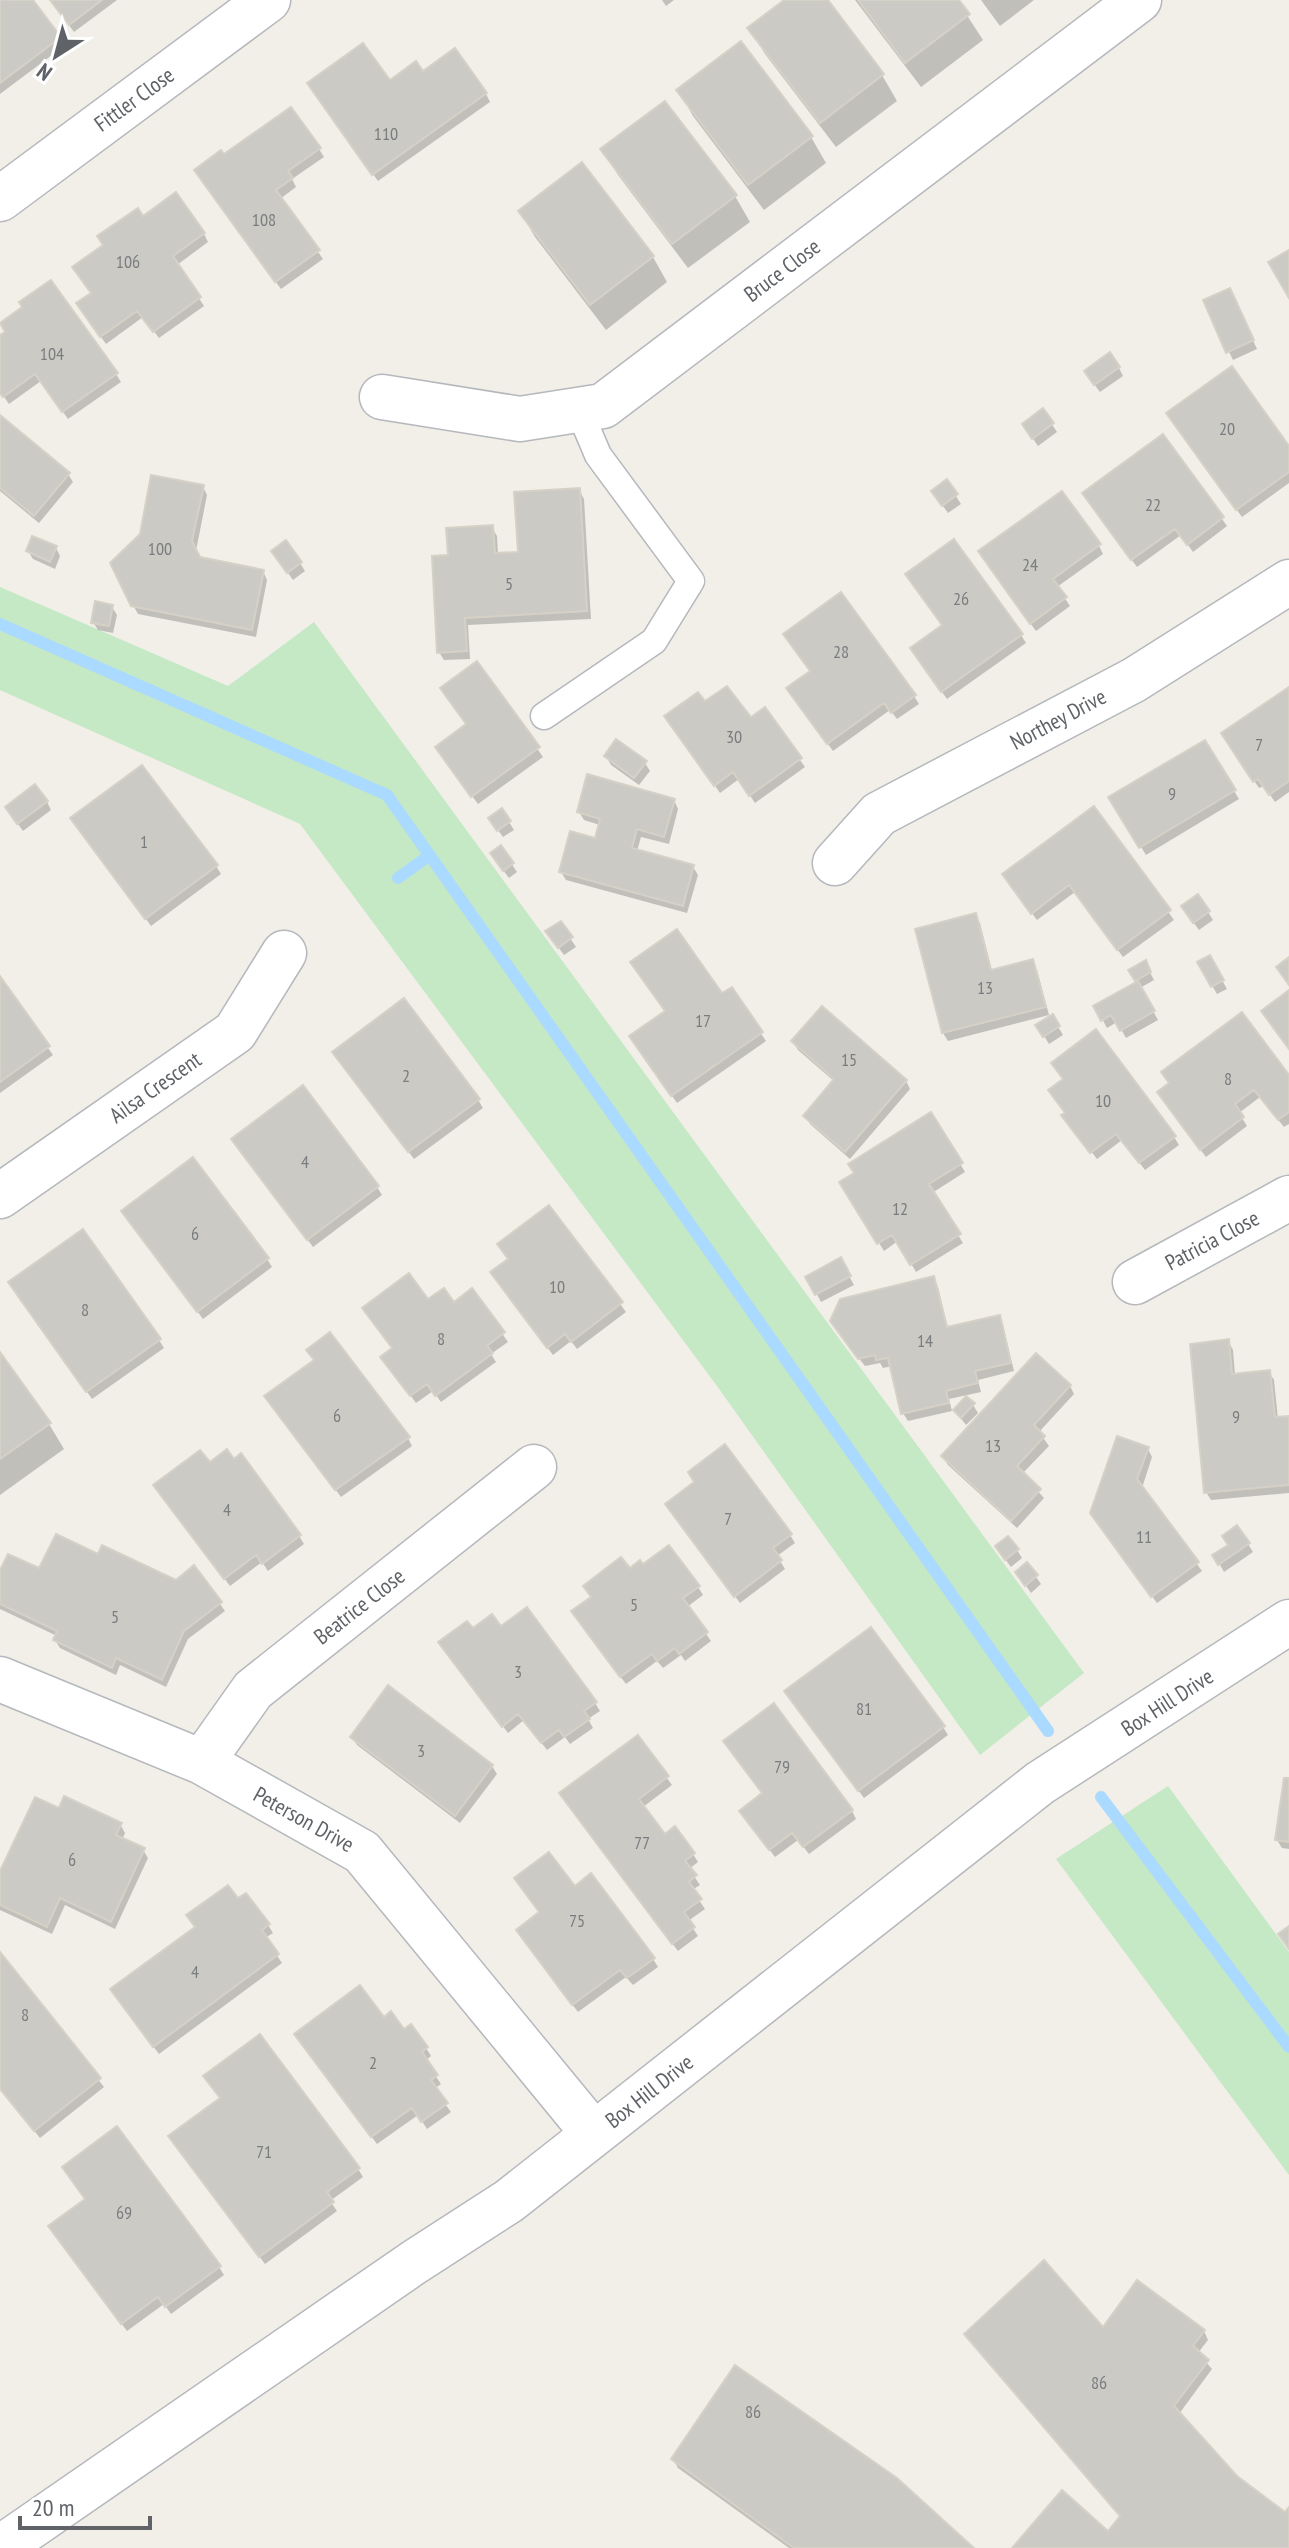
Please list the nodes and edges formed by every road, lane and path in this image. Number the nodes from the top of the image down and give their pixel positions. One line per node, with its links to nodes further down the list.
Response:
1 (268, 0): 3 (street, Fittler Close)
2 (1139, 0): 5 (street, Bruce Close)
3 (0, 199)
4 (382, 397): 5 (street, Bruce Close)
5 (579, 410): 7 (lane)
6 (1289, 582): 8 (street, Northey Drive)
7 (544, 716)
8 (835, 863)
9 (284, 953): 10 (street, Ailsa Crescent)
10 (0, 1196)
11 (1289, 1198): 12 (street, Patricia Close)
12 (1135, 1282)
13 (534, 1467): 16 (street, Beatrice Close)
14 (1289, 1622): 17 (street, Box Hill Drive)
15 (0, 1679): 16 (street, Peterson Drive)
16 (202, 1762): 17 (street, Peterson Drive)
17 (594, 2134): 18 (street, Box Hill Drive)
18 (0, 2548)

